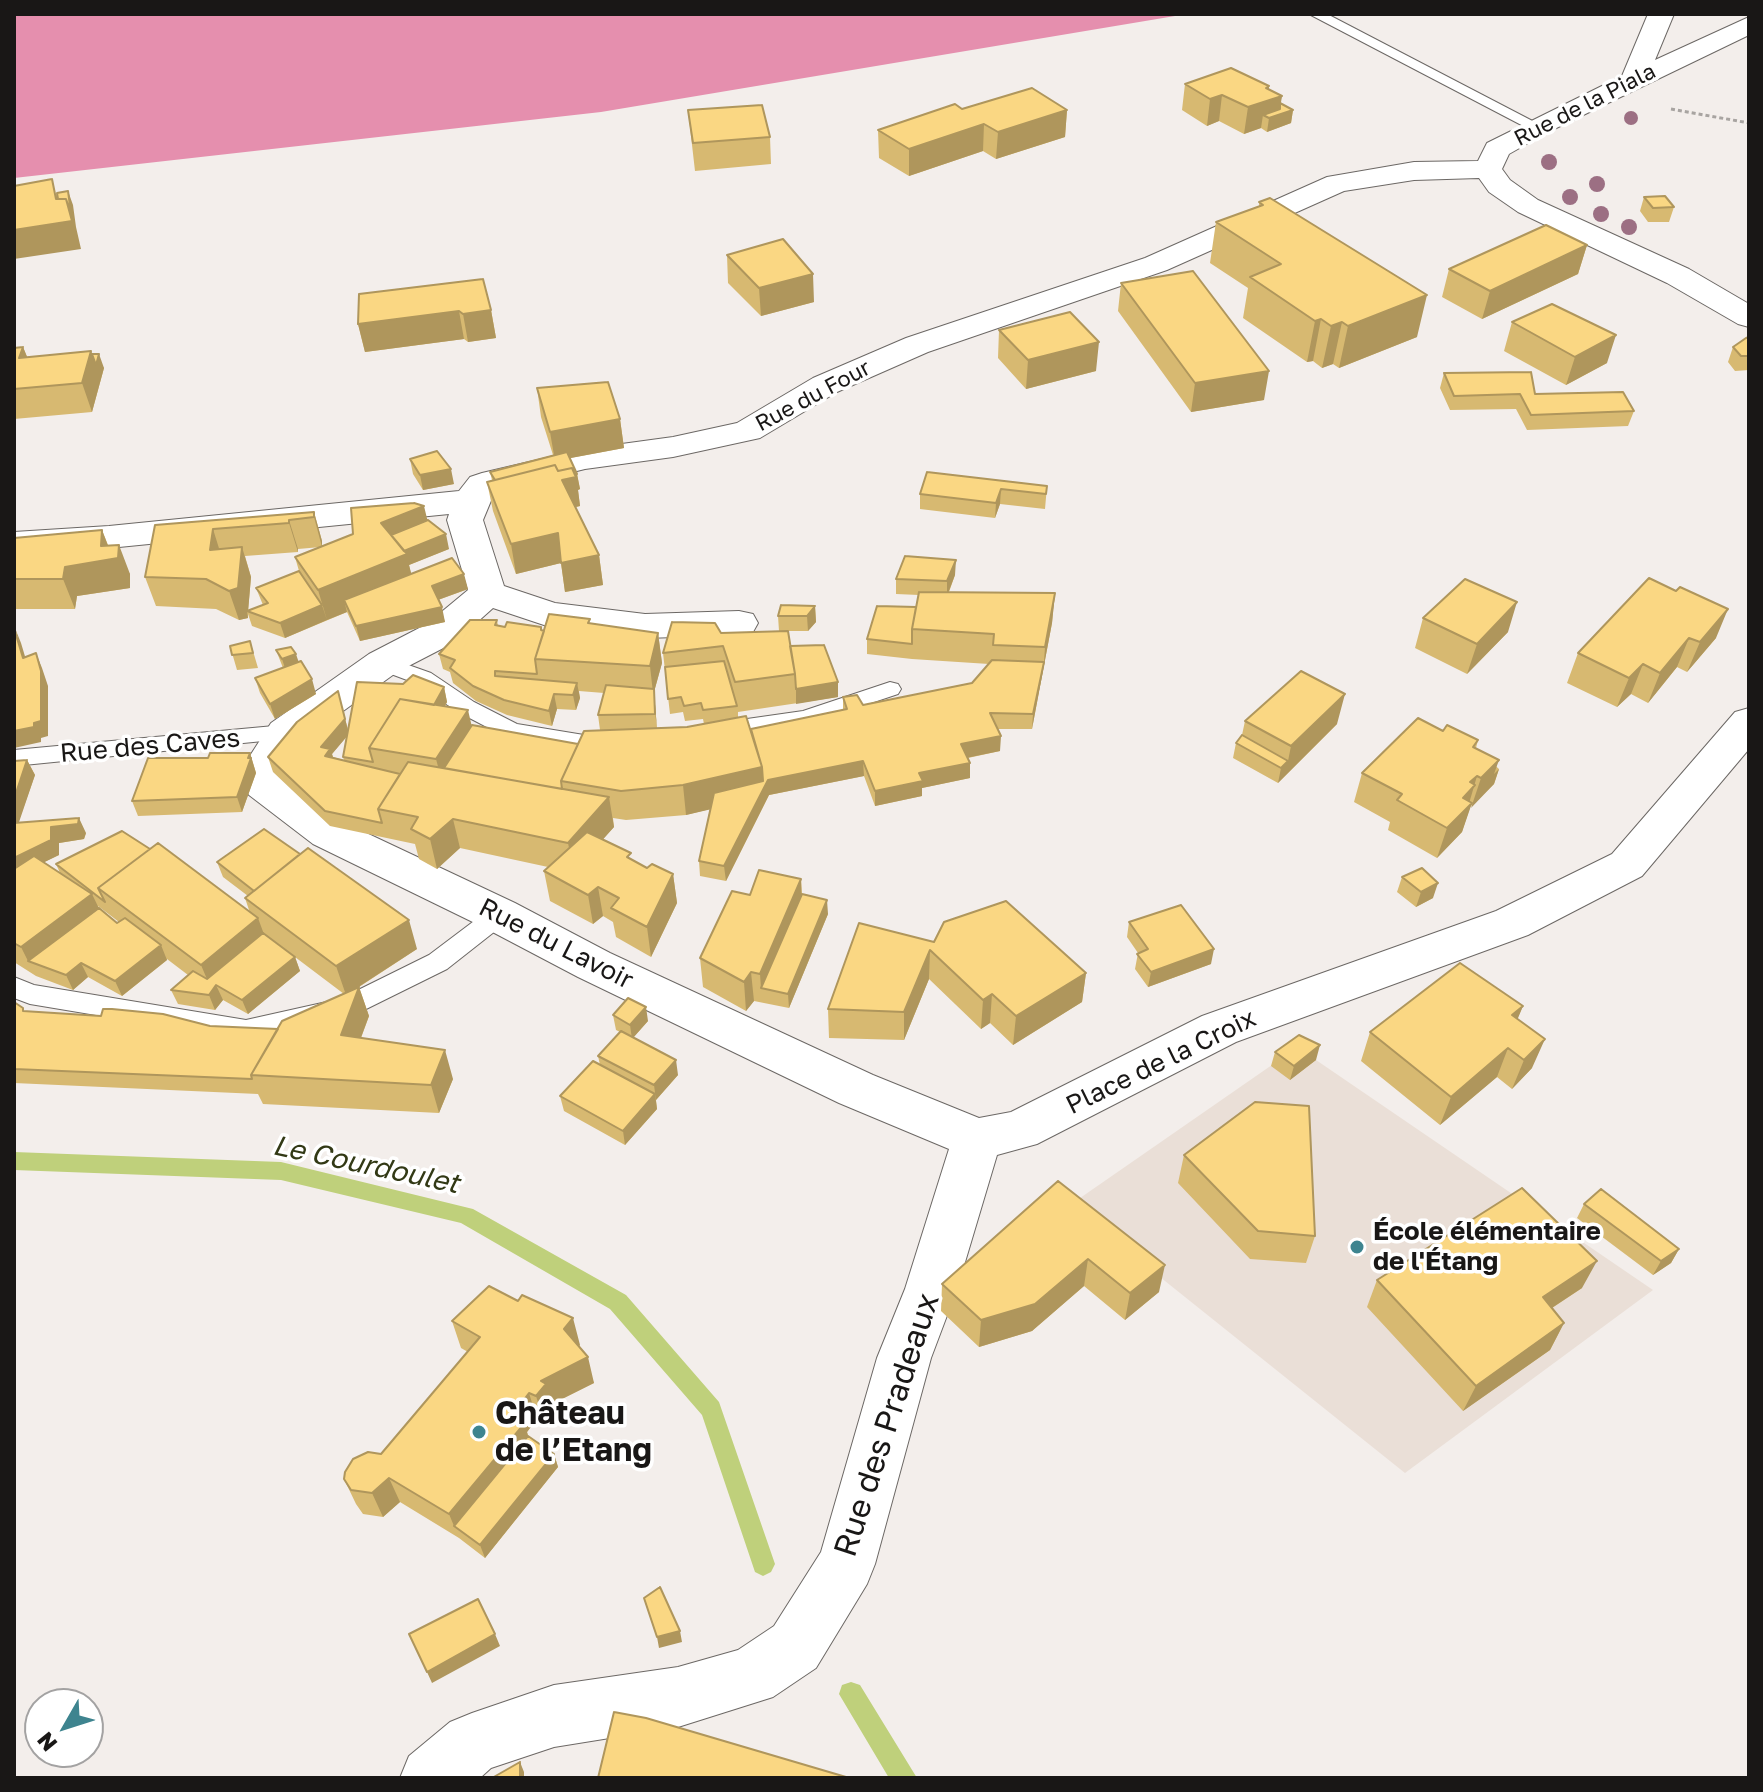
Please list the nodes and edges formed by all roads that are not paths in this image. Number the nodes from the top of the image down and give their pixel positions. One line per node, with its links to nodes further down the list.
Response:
1 (1316, 14): 5 (lane)
2 (1661, 14): 4 (street)
3 (1749, 25): 4 (street, Rue de la Piala)
4 (1634, 79): 5 (street, Rue de la Piala)
5 (1536, 127): 6 (street, Rue de la Piala)
6 (1488, 169): 7 (street, Rue de la Piala); 8 (street, Rue du Four)
7 (1749, 317)
8 (471, 501): 9 (street); 10 (street)
9 (14, 543)
10 (488, 593): 11 (street); 12 (street)
11 (739, 623)
12 (383, 663): 15 (street); 17 (lane)
13 (890, 689): 16 (lane)
14 (1749, 722): 21 (street, Place de la Croix)
15 (285, 733): 18 (lane, Rue des Caves); 19 (street, Rue du Lavoir)
16 (697, 735)
17 (636, 741)
18 (14, 758)
19 (499, 915): 20 (lane); 21 (street, Rue du Lavoir)
20 (14, 987)
21 (977, 1139): 22 (street, Rue des Pradeaux)
22 (431, 1778)

